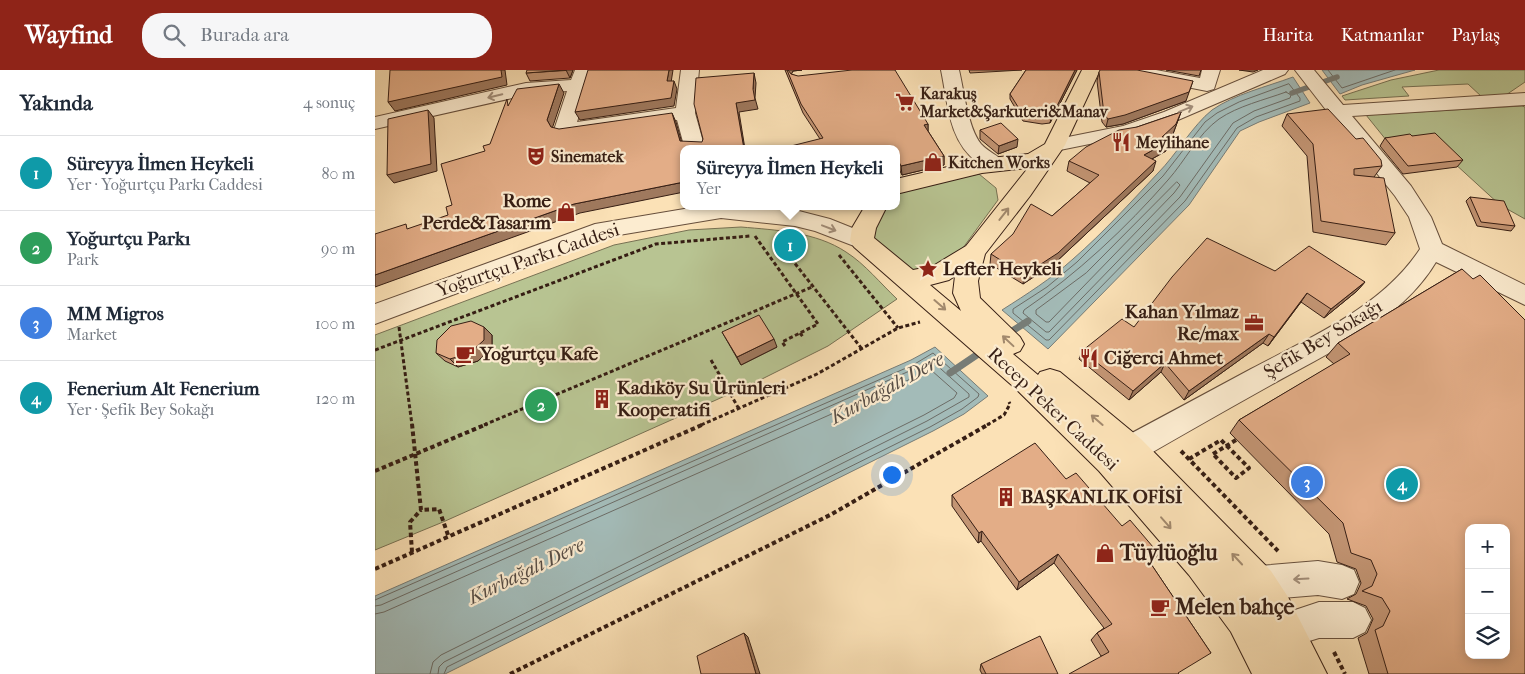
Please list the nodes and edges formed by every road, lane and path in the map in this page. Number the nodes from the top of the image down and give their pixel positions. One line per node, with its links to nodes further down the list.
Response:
1 (690, 70): 12 (street)
2 (950, 70): 16 (street)
3 (1091, 70): 15 (main road)
4 (1126, 70): 8 (street)
5 (1279, 70): 9 (street)
6 (1304, 70): 11 (street)
7 (581, 78): 12 (street); 13 (street, one-way to 13)
8 (1209, 78): 9 (street)
9 (1231, 91): 15 (street, one-way to 9)
10 (1525, 99): 11 (street)
11 (1331, 105): 26 (street)
12 (685, 113): 14 (street)
13 (375, 123)
14 (694, 145)
15 (1055, 145): 16 (main road); 18 (main road)
16 (995, 164): 17 (main road); 18 (main road)
17 (900, 185)
18 (1022, 191): 28 (main road, one-way to 18)
19 (707, 210): 33 (street, Yoğurtçu Parkı Caddesi)
20 (721, 210): 25 (street, Yoğurtçu Parkı Caddesi, one-way to 25)
21 (873, 210): 25 (main road)
22 (755, 236): 23 (path); 31 (path); 40 (path)
23 (764, 236)
24 (781, 237): 30 (path)
25 (862, 241): 29 (main road, Recep Peker Caddesi)
26 (1432, 249): 32 (street); 49 (street, Şefik Bey Sokağı)
27 (837, 252): 37 (path)
28 (974, 252): 29 (main road); 34 (main road, Recep Peker Caddesi)
29 (910, 280): 34 (main road, Recep Peker Caddesi, one-way to 34)
30 (812, 287): 31 (path); 42 (path)
31 (796, 293): 38 (path); 48 (path)
32 (1525, 296)
33 (375, 314)
34 (969, 317): 45 (main road, Recep Peker Caddesi)
35 (924, 321): 37 (path)
36 (398, 324): 40 (path)
37 (898, 328): 42 (path)
38 (800, 333): 39 (path); 41 (path)
39 (803, 337)
40 (401, 340): 43 (path); 48 (path)
41 (785, 346)
42 (862, 349): 46 (path)
43 (375, 350)
44 (711, 360): 46 (path)
45 (1024, 383): 49 (main road, Recep Peker Caddesi); 60 (path)
46 (739, 409): 53 (path)
47 (1237, 440): 50 (path, bridge)
48 (417, 453): 51 (path); 52 (path)
49 (1120, 455): 57 (main road, Recep Peker Caddesi, one-way to 49); 61 (main road, Recep Peker Caddesi, one-way to 61)
50 (1189, 459)
51 (375, 470)
52 (421, 510): 53 (path); 54 (path)
53 (448, 536): 54 (path)
54 (412, 553): 55 (path)
55 (375, 569)
56 (1342, 582): 57 (street, one-way to 57)
57 (1259, 583): 59 (main road, Recep Peker Caddesi)
58 (1353, 620): 59 (street)
59 (1287, 630): 62 (main road, Recep Peker Caddesi)
60 (510, 674)
61 (1272, 674)
62 (1309, 674)

